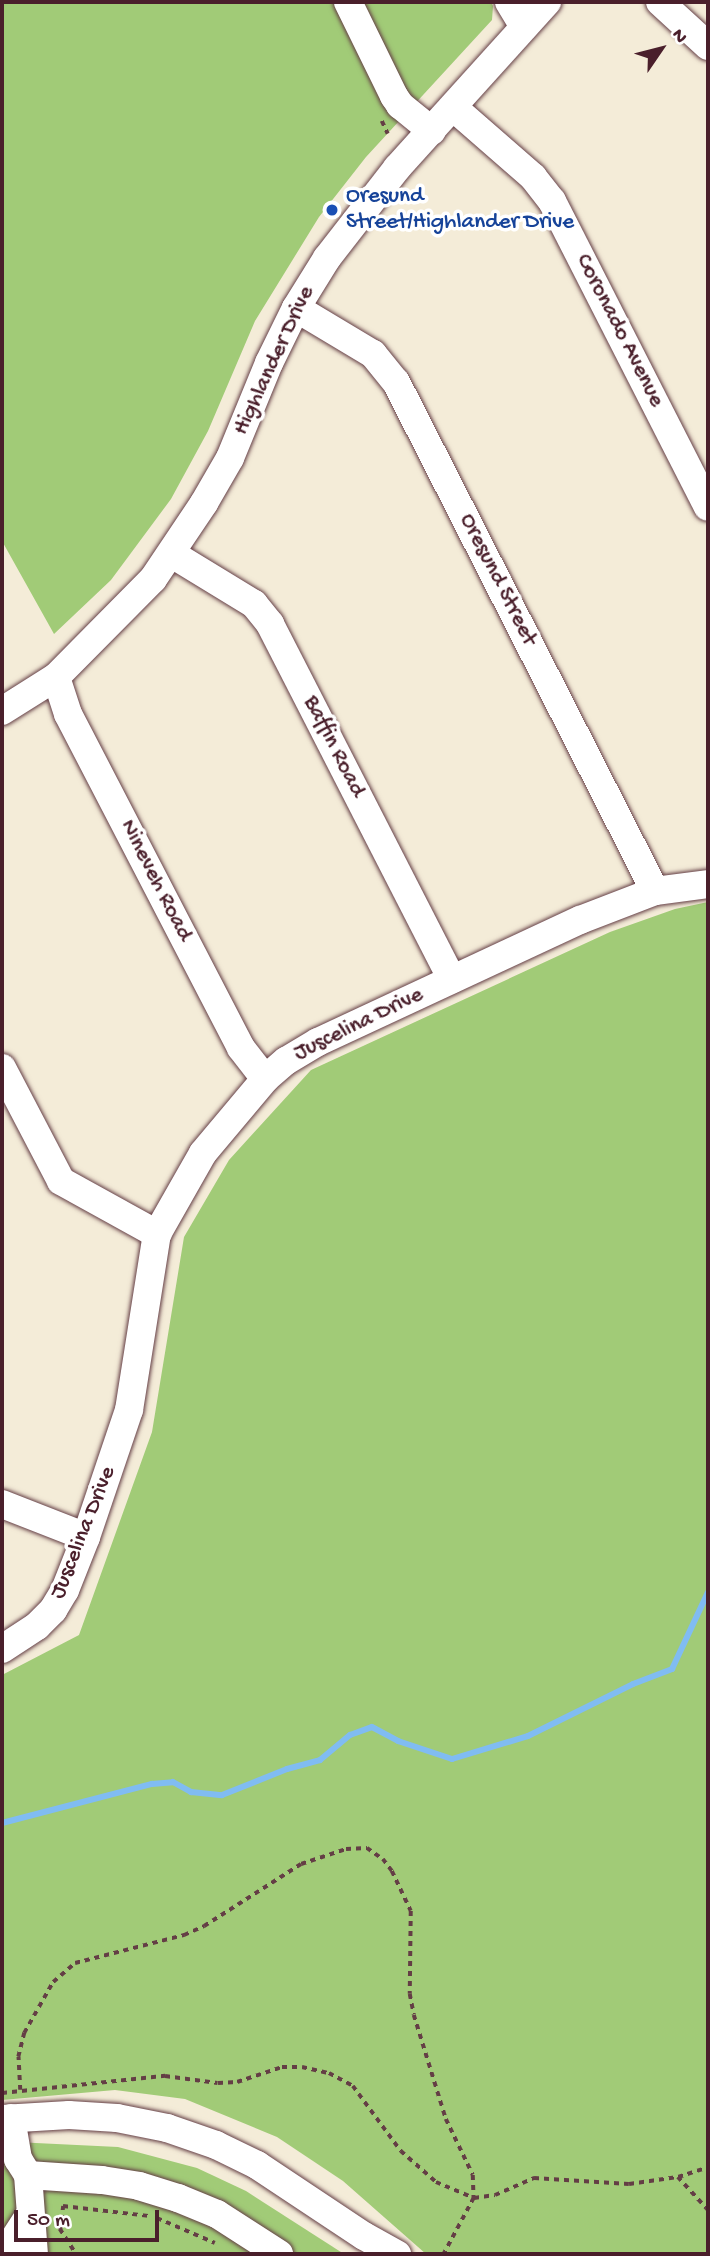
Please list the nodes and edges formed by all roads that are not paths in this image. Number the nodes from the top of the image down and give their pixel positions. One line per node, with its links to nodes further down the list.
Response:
1 (348, 2): 8 (street)
2 (509, 2): 5 (street)
3 (547, 2): 5 (street, Highlander Drive)
4 (660, 2): 6 (street)
5 (524, 27): 7 (street, Highlander Drive)
6 (708, 47)
7 (454, 108): 8 (street, Highlander Drive); 10 (street, Coronado Avenue)
8 (432, 131): 9 (street, Highlander Drive)
9 (296, 308): 11 (street, Highlander Drive); 15 (street, Oresund Street)
10 (708, 507)
11 (172, 554): 12 (street, Highlander Drive); 16 (street, Baffin Road)
12 (57, 677): 13 (street, Highlander Drive); 18 (street, Nineveh Road)
13 (2, 711)
14 (708, 884): 15 (street, Juscelina Drive)
15 (655, 891): 16 (street, Juscelina Drive)
16 (452, 979): 18 (street, Juscelina Drive)
17 (2, 1068): 19 (street)
18 (265, 1079): 19 (street, Juscelina Drive)
19 (157, 1234): 21 (street, Juscelina Drive)
20 (2, 1504): 21 (street)
21 (86, 1537): 22 (street, Juscelina Drive)
22 (2, 1649)
23 (5, 2110): 24 (street); 29 (street)
24 (28, 2175): 25 (street); 28 (street)
25 (29, 2216): 26 (street); 27 (street)
26 (8, 2254)
27 (34, 2254)
28 (279, 2254)
29 (397, 2254)

